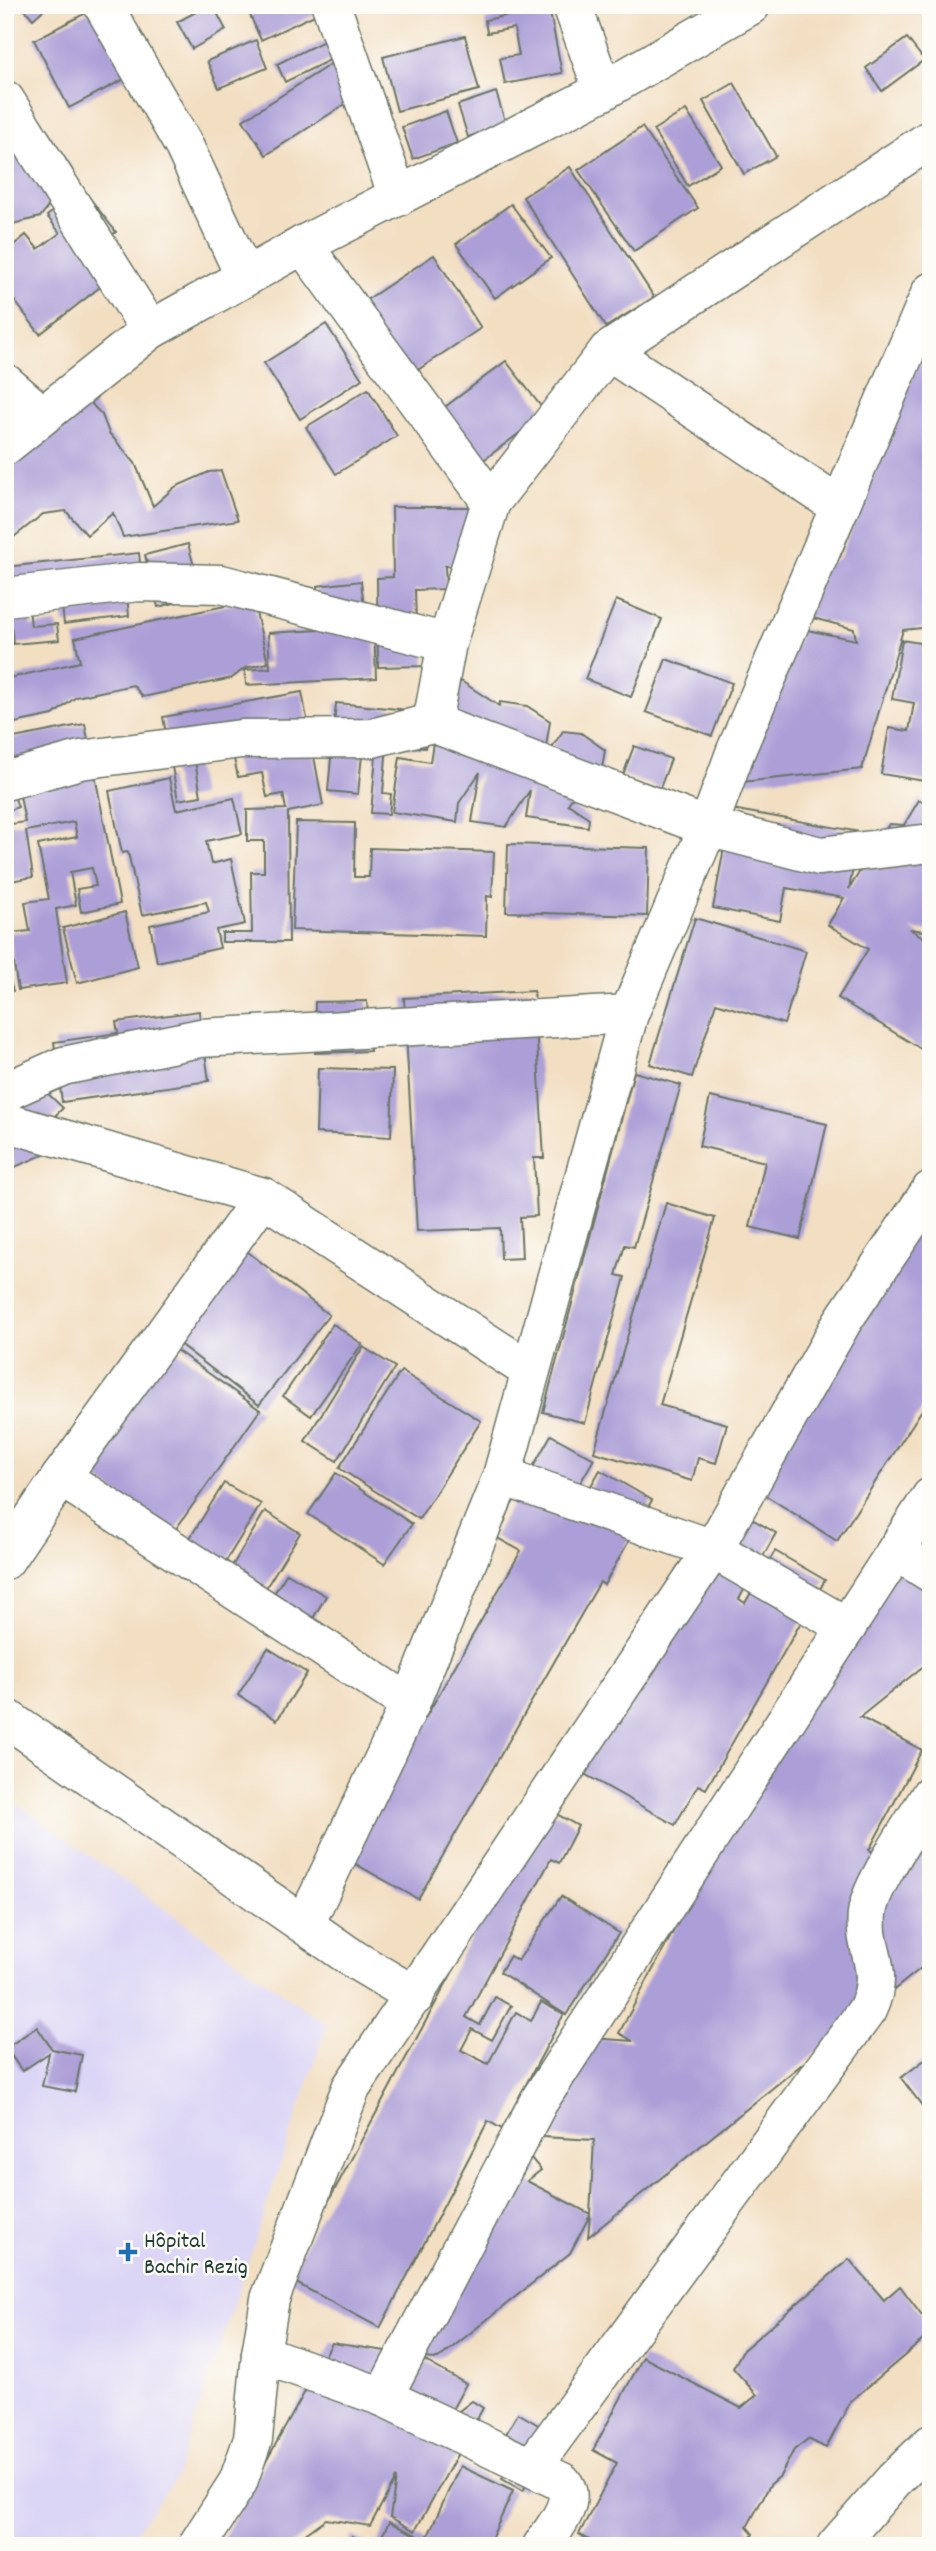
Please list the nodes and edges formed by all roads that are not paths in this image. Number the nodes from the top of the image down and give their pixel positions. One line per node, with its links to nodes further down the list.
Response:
1 (103, 5): 10 (street)
2 (331, 5): 8 (street)
3 (572, 5): 5 (street)
4 (751, 5): 5 (street)
5 (603, 91): 8 (street)
6 (5, 100): 12 (street)
7 (931, 139): 13 (street)
8 (398, 197): 9 (street)
9 (303, 245): 10 (street); 17 (street)
10 (246, 277): 12 (street)
11 (931, 292): 18 (street)
12 (150, 330): 15 (street)
13 (608, 351): 17 (street); 18 (street)
14 (5, 383): 15 (street)
15 (42, 415): 16 (street)
16 (5, 446)
17 (491, 502): 20 (street)
18 (840, 507): 23 (street)
19 (5, 597): 20 (street)
20 (447, 643): 21 (street)
21 (432, 723): 22 (street); 23 (street)
22 (5, 781)
23 (708, 827): 24 (street); 25 (street)
24 (931, 843)
25 (629, 1014): 26 (street); 30 (street)
26 (5, 1092)
27 (5, 1122): 29 (street)
28 (931, 1190): 34 (street)
29 (263, 1197): 30 (street); 32 (street)
30 (529, 1370): 31 (street)
31 (502, 1476): 34 (street); 39 (street)
32 (61, 1477): 36 (street); 39 (street)
33 (931, 1497): 35 (street)
34 (713, 1549): 38 (street); 43 (street)
35 (896, 1551): 37 (street); 38 (street)
36 (5, 1560)
37 (931, 1573)
38 (847, 1627): 45 (street)
39 (410, 1704): 42 (street)
40 (5, 1717): 42 (street)
41 (931, 1794): 47 (street)
42 (305, 1924): 43 (street)
43 (415, 1996): 44 (street)
44 (261, 2354): 45 (street); 48 (street)
45 (383, 2398): 47 (street)
46 (931, 2444): 50 (street)
47 (531, 2467): 49 (street)
48 (197, 2546)
49 (542, 2546)
50 (836, 2546)

